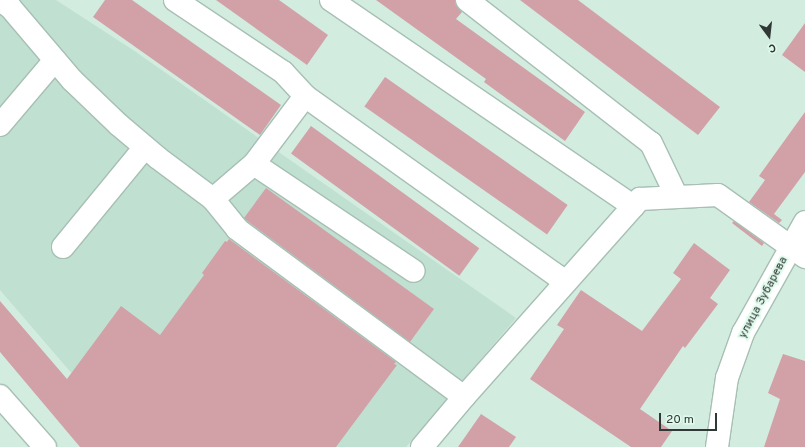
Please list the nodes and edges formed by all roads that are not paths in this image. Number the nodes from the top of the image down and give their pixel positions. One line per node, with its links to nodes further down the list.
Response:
1 (0, 0): 5 (street)
2 (175, 0): 6 (street)
3 (331, 0): 12 (street)
4 (467, 0): 10 (street)
5 (55, 60): 7 (street); 8 (street)
6 (305, 96): 9 (street); 17 (street)
7 (0, 125)
8 (145, 147): 11 (street); 14 (street)
9 (254, 164): 11 (street); 16 (street)
10 (675, 193)
11 (213, 199): 19 (street)
12 (633, 206): 15 (street); 17 (street)
13 (805, 222): 15 (street, улица Зубарева)
14 (63, 247)
15 (798, 253): 22 (street, улица Зубарева)
16 (414, 271)
17 (566, 282): 19 (street)
18 (0, 396): 20 (street)
19 (464, 397): 21 (street)
20 (45, 447)
21 (422, 447)
22 (717, 447)

